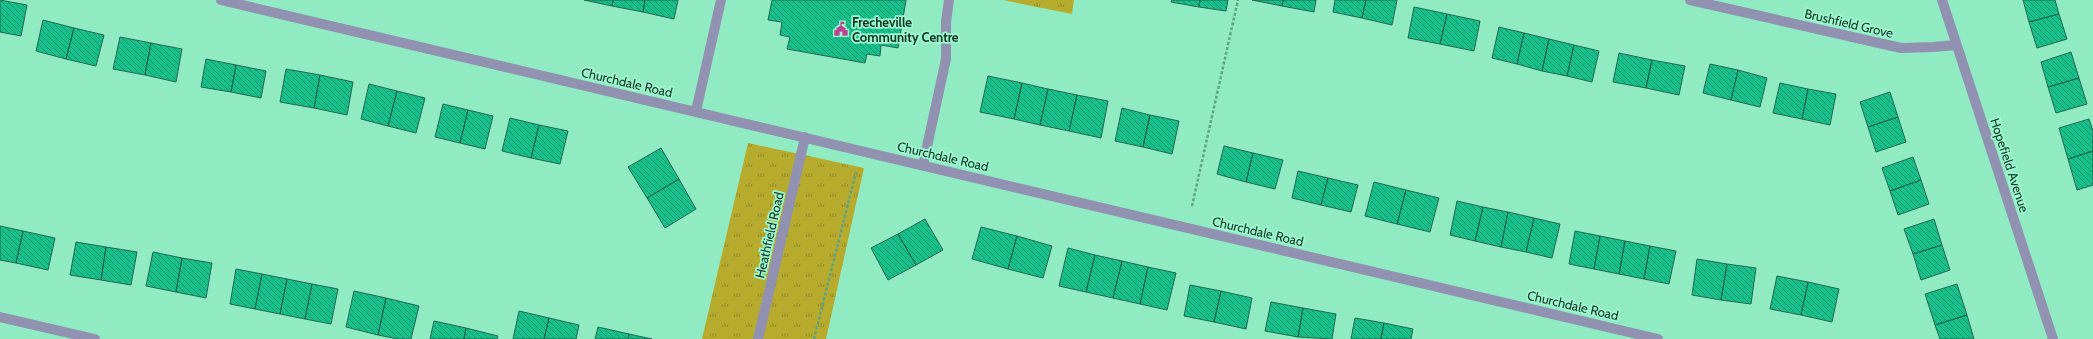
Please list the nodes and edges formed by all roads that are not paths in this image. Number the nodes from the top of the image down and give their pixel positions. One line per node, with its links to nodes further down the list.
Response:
1 (221, 0): 7 (street, Churchdale Road)
2 (721, 0): 7 (street)
3 (949, 0): 9 (street)
4 (1690, 0): 6 (street, Brushfield Grove)
5 (1942, 0): 6 (street, Hopefield Avenue)
6 (1956, 45): 14 (street, Hopefield Avenue)
7 (696, 111): 8 (street, Churchdale Road)
8 (805, 137): 9 (street, Churchdale Road); 12 (street, Heathfield Road)
9 (923, 165): 13 (street, Churchdale Road)
10 (0, 317): 11 (street)
11 (95, 339)
12 (758, 339)
13 (1658, 339)
14 (2054, 339)

